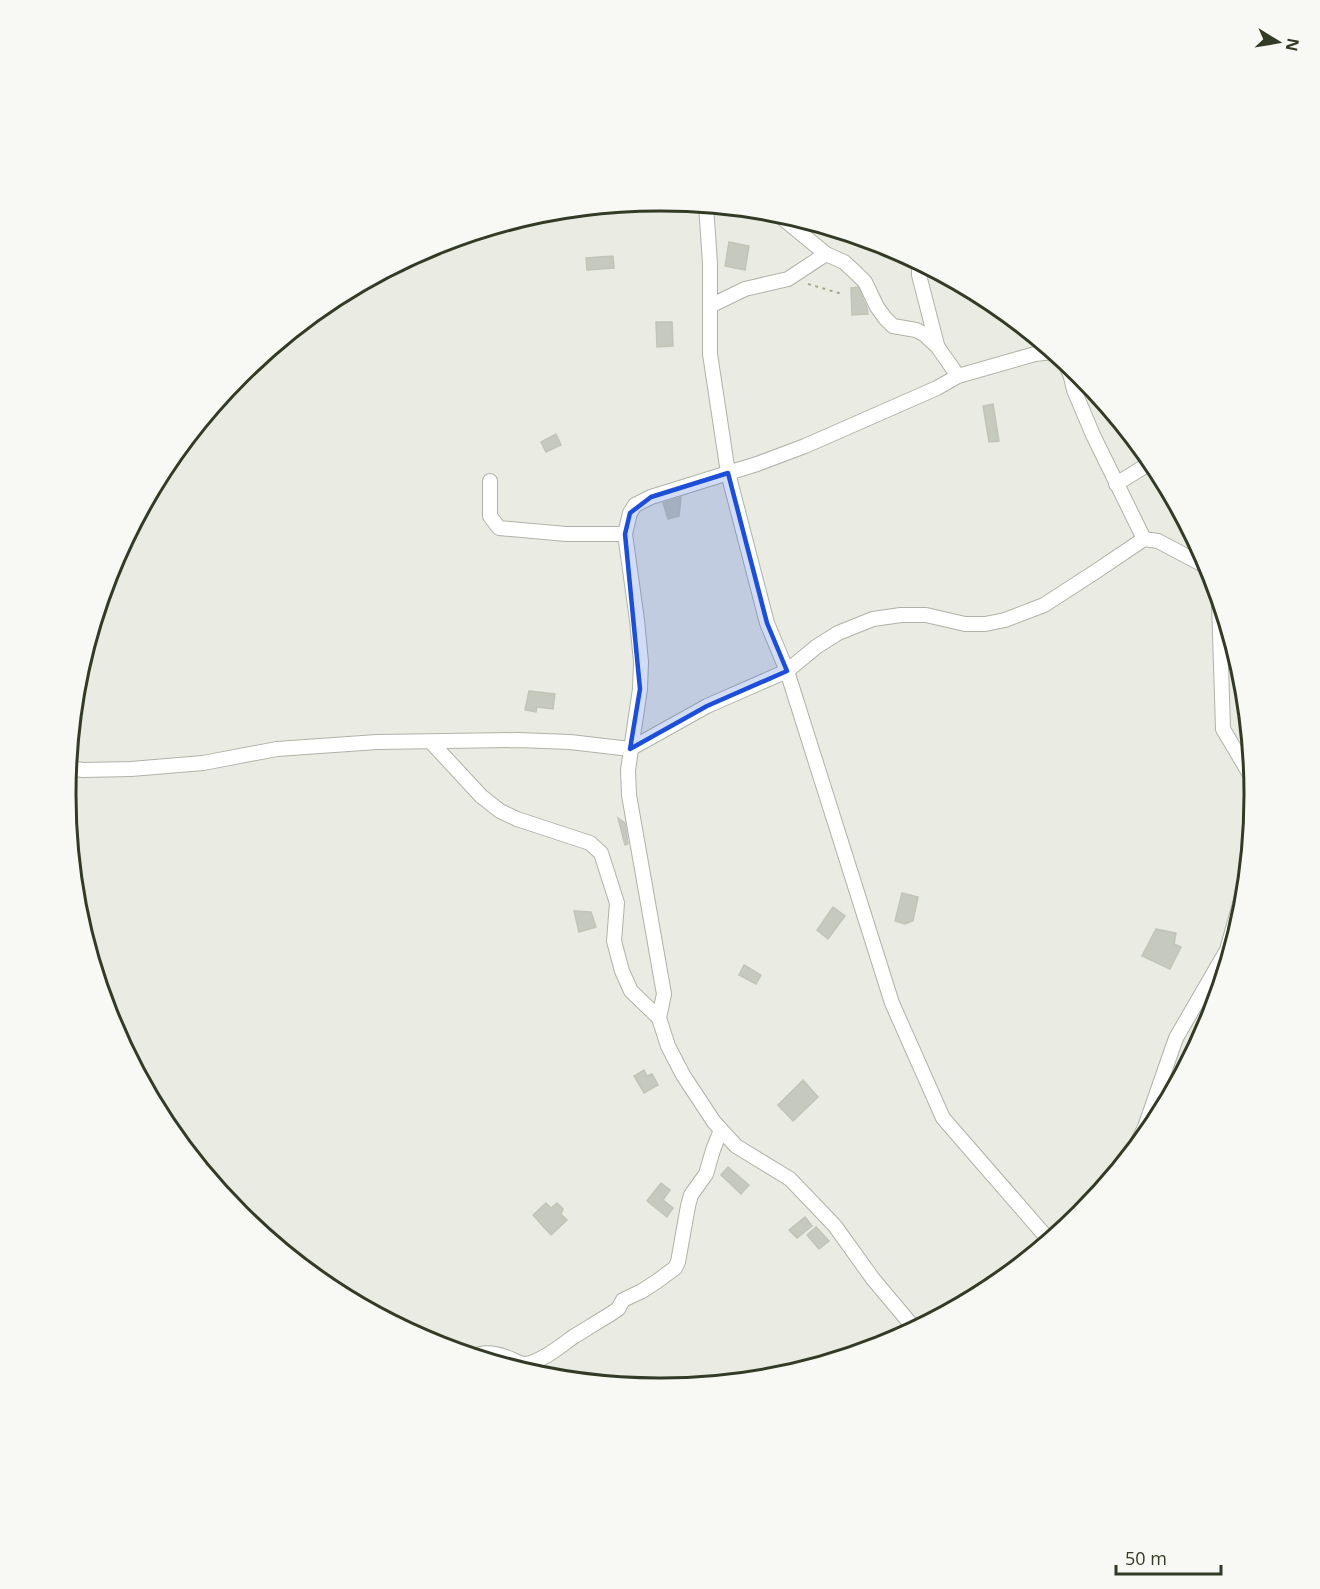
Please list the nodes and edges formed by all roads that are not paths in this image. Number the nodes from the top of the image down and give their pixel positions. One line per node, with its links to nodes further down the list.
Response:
1 (707, 213): 5 (street)
2 (793, 227): 3 (street)
3 (826, 254): 5 (street); 6 (street)
4 (919, 272): 6 (street)
5 (710, 306): 11 (street)
6 (937, 346): 8 (street)
7 (1042, 353): 8 (street)
8 (958, 376): 11 (street)
9 (1072, 381): 13 (street)
10 (1143, 467): 13 (street)
11 (728, 473): 14 (street); 18 (street)
12 (490, 482): 14 (street)
13 (1116, 484): 15 (street)
14 (625, 534): 20 (street)
15 (1144, 539): 16 (street); 18 (street)
16 (1194, 560)
17 (1220, 629): 21 (street)
18 (787, 671): 20 (street); 27 (street)
19 (431, 742): 20 (street); 22 (street); 24 (street)
20 (630, 749): 24 (street)
21 (1242, 762)
22 (77, 769)
23 (1218, 965): 25 (street)
24 (659, 1018): 26 (street)
25 (1152, 1108)
26 (721, 1130): 28 (street); 29 (street)
27 (1044, 1234)
28 (909, 1322)
29 (529, 1363)

